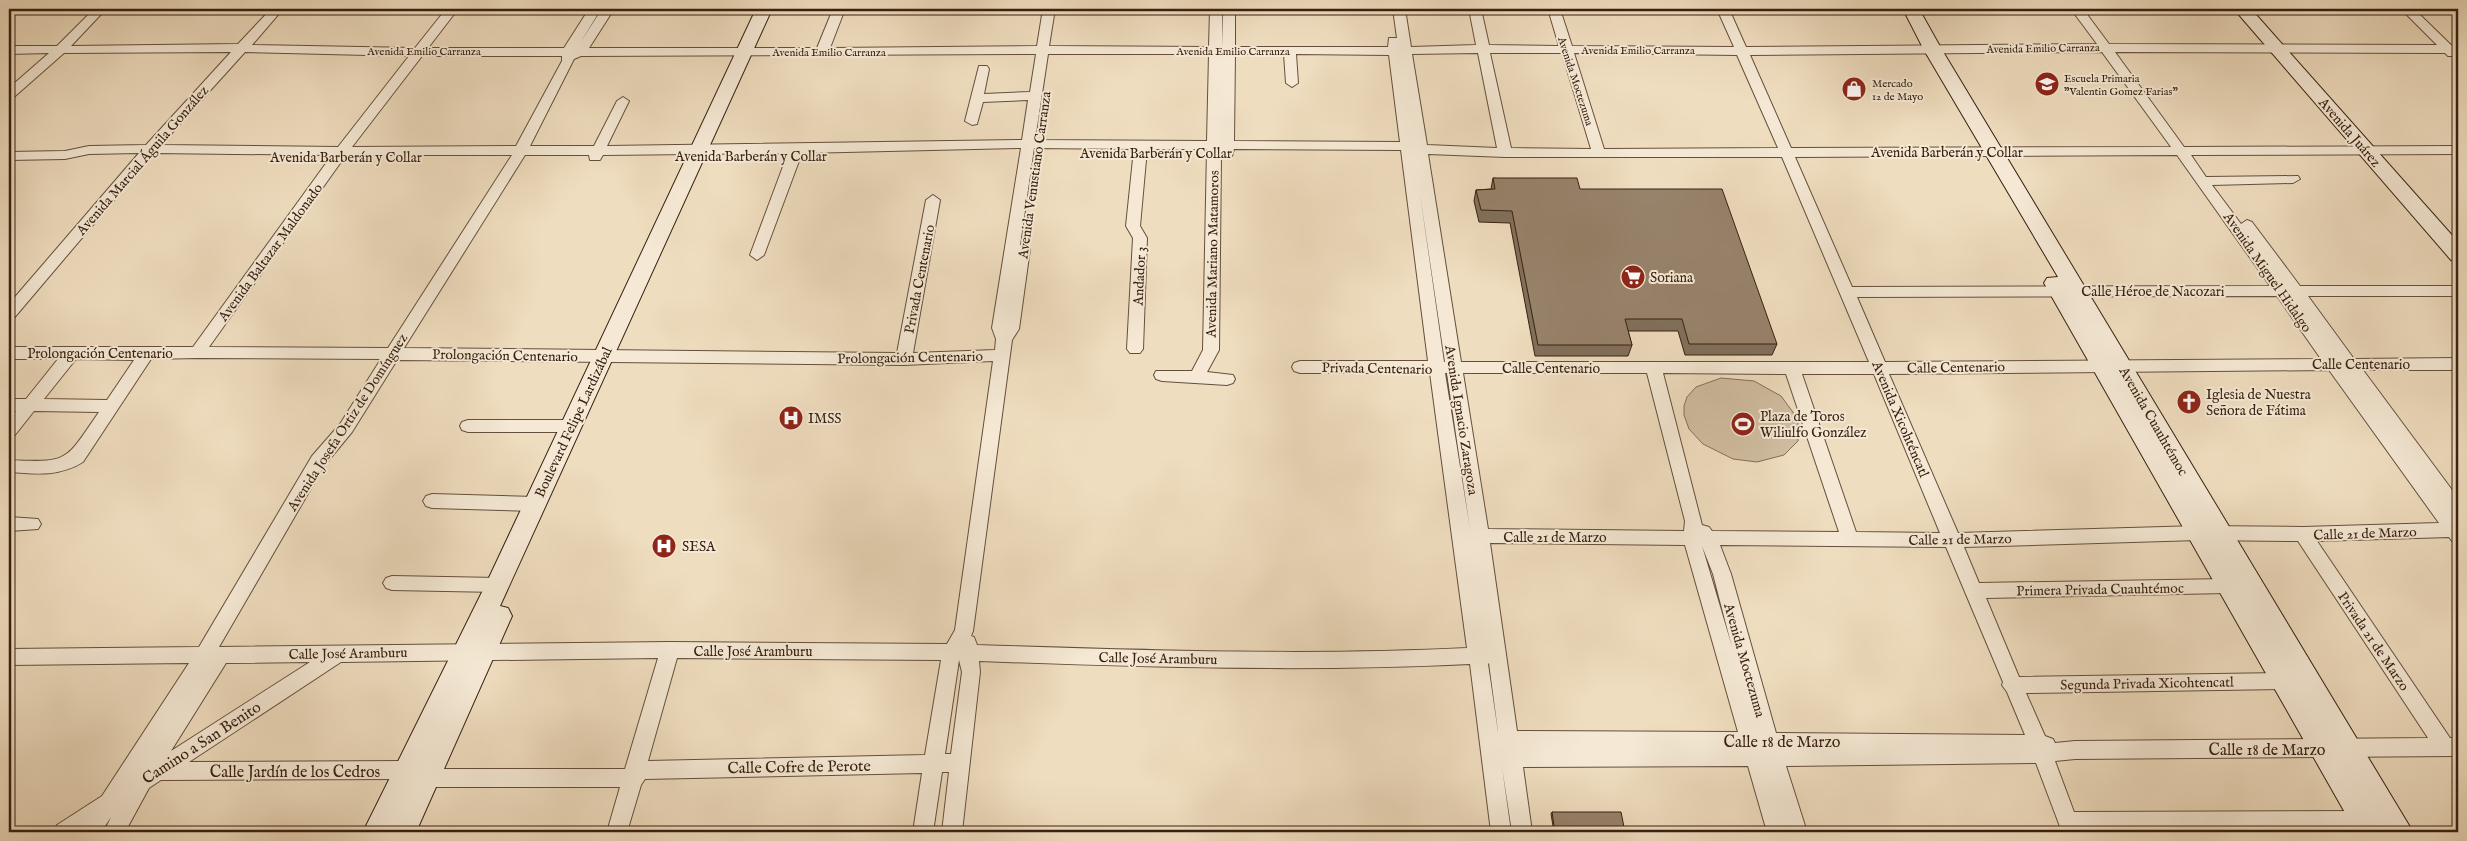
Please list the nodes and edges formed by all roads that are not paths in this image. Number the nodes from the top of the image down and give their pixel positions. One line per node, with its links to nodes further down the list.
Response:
1 (100, 9): 31 (street)
2 (277, 9): 22 (street, Avenida Marcial Águila González)
3 (452, 9): 36 (street, Avenida Baltazar Maldonado)
4 (764, 9): 37 (main road, Boulevard Felipe Lardizábal)
5 (776, 9): 37 (main road, Boulevard Felipe Lardizábal)
6 (838, 9): 38 (street)
7 (1049, 9): 28 (street, Avenida Venustiano Carranza)
8 (1060, 9): 28 (street, Avenida Venustiano Carranza)
9 (1216, 9): 39 (street, Avenida Mariano Matamoros)
10 (1229, 9): 32 (street, Avenida Mariano Matamoros)
11 (1474, 9): 23 (street)
12 (1554, 9): 29 (street, Avenida Moctezuma)
13 (1723, 9): 35 (street, Avenida Xicohténcatl)
14 (1897, 9): 30 (main road, Avenida Cuauhtémoc)
15 (1911, 9): 30 (main road, Avenida Cuauhtémoc)
16 (2242, 9): 25 (main road, Avenida Juárez)
17 (2254, 9): 25 (main road, Avenida Juárez)
18 (2408, 9): 26 (street)
19 (601, 10): 40 (street, Avenida Josefa Ortiz de Domínguez)
20 (2084, 11): 24 (street, Avenida Miguel Hidalgo)
21 (1395, 14): 34 (street, Avenida Ignacio Zaragoza)
22 (241, 48): 31 (street, Avenida Emilio Carranza); 36 (street, Avenida Emilio Carranza); 60 (street, Avenida Marcial Águila González)
23 (1483, 48): 29 (street, Avenida Emilio Carranza); 34 (street, Avenida Emilio Carranza); 63 (street)
24 (2111, 48): 25 (street, Avenida Emilio Carranza); 30 (street, Avenida Emilio Carranza); 54 (street, Avenida Miguel Hidalgo)
25 (2283, 48): 26 (street, Avenida Emilio Carranza); 53 (main road, Avenida Juárez)
26 (2453, 49): 41 (street)
27 (9, 50): 31 (street, Avenida Emilio Carranza)
28 (1047, 50): 38 (street, Avenida Emilio Carranza); 39 (street, Avenida Emilio Carranza); 44 (street, Avenida Venustiano Carranza); 50 (street, Avenida Venustiano Carranza)
29 (1565, 50): 35 (street, Avenida Emilio Carranza); 64 (street, Avenida Moctezuma)
30 (1926, 50): 35 (street, Avenida Emilio Carranza); 59 (main road, Avenida Cuauhtémoc)
31 (59, 51): 46 (street)
32 (1230, 51): 33 (street, Avenida Emilio Carranza); 39 (street, Avenida Emilio Carranza); 47 (street, Avenida Mariano Matamoros)
33 (1290, 51): 34 (street, Avenida Emilio Carranza); 43 (street)
34 (1400, 51): 56 (street, Avenida Ignacio Zaragoza)
35 (1742, 51): 65 (street, Avenida Xicohténcatl)
36 (419, 52): 40 (street, Avenida Emilio Carranza); 66 (street, Avenida Baltazar Maldonado)
37 (752, 52): 38 (street, Avenida Emilio Carranza); 40 (street, Avenida Emilio Carranza); 62 (main road, Boulevard Felipe Lardizábal)
38 (822, 52)
39 (1215, 52): 47 (street, Avenida Mariano Matamoros)
40 (573, 54): 57 (street, Avenida Josefa Ortiz de Domínguez)
41 (2458, 60)
42 (983, 70): 45 (street)
43 (1292, 83)
44 (1036, 91): 45 (street); 50 (street, Avenida Venustiano Carranza)
45 (978, 93): 49 (street)
46 (9, 94)
47 (1221, 96): 52 (street, Avenida Mariano Matamoros)
48 (623, 101): 61 (street)
49 (972, 120)
50 (1032, 148): 51 (street, Avenida Barberán y Collar); 58 (street, Avenida Barberán y Collar); 82 (street, Avenida Venustiano Carranza)
51 (1140, 149): 52 (street, Avenida Barberán y Collar); 83 (street, Andador 3)
52 (1220, 149): 56 (street, Avenida Barberán y Collar); 102 (street, Avenida Mariano Matamoros)
53 (2372, 149): 54 (street, Avenida Barberán y Collar); 55 (street, Avenida Barberán y Collar); 71 (main road, Avenida Juárez)
54 (2187, 150): 59 (street, Avenida Barberán y Collar); 69 (street, Avenida Miguel Hidalgo)
55 (2458, 150)
56 (1420, 151): 63 (street, Avenida Barberán y Collar); 99 (street, Avenida Ignacio Zaragoza); 100 (street, Avenida Ignacio Zaragoza)
57 (520, 152): 61 (street, Avenida Barberán y Collar); 66 (street, Avenida Barberán y Collar); 88 (street, Avenida Josefa Ortiz de Domínguez)
58 (796, 152): 62 (street, Avenida Barberán y Collar); 74 (street)
59 (1985, 152): 65 (street, Avenida Barberán y Collar); 76 (main road, Avenida Cuauhtémoc)
60 (147, 153): 66 (street, Avenida Barberán y Collar); 67 (street, Avenida Barberán y Collar); 81 (street, Avenida Marcial Águila González)
61 (597, 153): 62 (street, Avenida Barberán y Collar)
62 (705, 153): 89 (main road, Boulevard Felipe Lardizábal)
63 (1505, 153): 64 (street, Avenida Barberán y Collar)
64 (1599, 154): 65 (street, Avenida Barberán y Collar)
65 (1786, 154): 80 (street, Avenida Xicohténcatl)
66 (340, 155): 84 (street, Avenida Baltazar Maldonado)
67 (9, 156)
68 (2293, 179): 69 (street)
69 (2209, 180): 73 (street, Avenida Miguel Hidalgo)
70 (934, 200): 90 (street, Privada Centenario)
71 (2431, 216): 72 (main road, Avenida Juárez); 75 (main road, Avenida Juárez)
72 (2458, 240)
73 (2259, 251): 77 (street, Avenida Miguel Hidalgo); 78 (street, Avenida Miguel Hidalgo)
74 (757, 255)
75 (2458, 255)
76 (2067, 291): 77 (street, Calle Héroe de Nacozari); 80 (street, Calle Héroe de Nacozari); 94 (main road, Avenida Cuauhtémoc)
77 (2280, 291): 78 (street, Calle Héroe de Nacozari); 91 (street, Avenida Miguel Hidalgo)
78 (2296, 291): 79 (street, Calle Héroe de Nacozari); 92 (street, Avenida Miguel Hidalgo)
79 (2458, 291)
80 (1848, 292): 98 (street, Avenida Xicohténcatl)
81 (9, 314)
82 (1003, 347): 90 (street, Prolongación Centenario); 134 (street, Avenida Venustiano Carranza)
83 (1135, 349)
84 (197, 352): 87 (street, Prolongación Centenario); 88 (street, Prolongación Centenario)
85 (9, 353): 86 (street, Prolongación Centenario)
86 (72, 353): 87 (street, Prolongación Centenario); 105 (street)
87 (146, 354): 106 (street)
88 (392, 354): 89 (street, Prolongación Centenario); 138 (street, Avenida Josefa Ortiz de Domínguez)
89 (610, 355): 90 (street, Prolongación Centenario); 108 (main road, Boulevard Felipe Lardizábal); 115 (main road, Boulevard Felipe Lardizábal)
90 (904, 359)
91 (2333, 364): 92 (street, Calle Centenario); 94 (street, Calle Centenario); 110 (street, Avenida Miguel Hidalgo)
92 (2350, 364): 93 (street, Calle Centenario); 111 (street, Avenida Miguel Hidalgo)
93 (2458, 364)
94 (2112, 365): 98 (street, Calle Centenario); 122 (main road, Avenida Cuauhtémoc)
95 (1300, 367): 99 (street, Privada Centenario)
96 (1653, 367): 97 (street, Calle Centenario); 100 (street, Calle Centenario); 120 (street, Avenida Moctezuma)
97 (1792, 368): 98 (street, Calle Centenario); 126 (street)
98 (1880, 368): 127 (street, Avenida Xicohténcatl)
99 (1437, 369): 100 (street, Privada Centenario); 112 (street, Avenida Ignacio Zaragoza)
100 (1454, 369): 113 (street, Avenida Ignacio Zaragoza)
101 (1162, 375): 102 (street)
102 (1199, 377): 103 (street)
103 (1227, 379)
104 (9, 406): 105 (street)
105 (28, 406): 106 (street); 109 (street)
106 (111, 406): 114 (street)
107 (468, 426): 108 (street)
108 (571, 426): 115 (main road, Boulevard Felipe Lardizábal)
109 (9, 431)
110 (2389, 441): 111 (street); 121 (street, Avenida Miguel Hidalgo)
111 (2407, 441): 117 (street, Avenida Miguel Hidalgo)
112 (1450, 456): 113 (street); 124 (street, Avenida Ignacio Zaragoza)
113 (1467, 456): 125 (street, Avenida Ignacio Zaragoza)
114 (9, 466)
115 (545, 494): 116 (street); 129 (main road, Boulevard Felipe Lardizábal); 133 (main road, Boulevard Felipe Lardizábal)
116 (432, 501)
117 (2458, 511)
118 (9, 524): 119 (street)
119 (32, 524)
120 (1698, 532): 125 (street, Calle 21 de Marzo); 126 (street, Calle 21 de Marzo); 148 (street, Avenida Moctezuma)
121 (2457, 532): 123 (street, Calle 21 de Marzo)
122 (2210, 534): 123 (street, Calle 21 de Marzo); 127 (street, Calle 21 de Marzo); 130 (main road, Avenida Cuauhtémoc); 147 (main road, Avenida Cuauhtémoc)
123 (2303, 534): 142 (street, Privada 21 de Marzo)
124 (1462, 536): 125 (street, Calle 21 de Marzo); 136 (street, Avenida Ignacio Zaragoza)
125 (1480, 536): 137 (street, Avenida Ignacio Zaragoza)
126 (1850, 540): 127 (street, Calle 21 de Marzo)
127 (1951, 540): 131 (street, Avenida Xicohténcatl)
128 (392, 583): 129 (street)
129 (498, 585): 133 (main road, Boulevard Felipe Lardizábal)
130 (2227, 586): 131 (street, Primera Privada Cuauhtémoc); 140 (main road, Avenida Cuauhtémoc)
131 (1972, 591): 141 (street, Avenida Xicohténcatl)
132 (670, 650): 133 (street, Calle José Aramburu); 134 (street, Calle José Aramburu); 152 (street)
133 (473, 652): 135 (street, Calle José Aramburu); 151 (main road, Boulevard Felipe Lardizábal); 154 (main road, Boulevard Felipe Lardizábal)
134 (961, 652): 136 (street, Calle José Aramburu); 149 (street, Avenida Venustiano Carranza); 150 (street, Avenida Venustiano Carranza)
135 (340, 653): 138 (street, Calle José Aramburu); 153 (street, Camino a San Benito)
136 (1476, 655): 137 (street, Calle José Aramburu); 143 (street, Avenida Ignacio Zaragoza)
137 (1497, 655): 144 (street, Avenida Ignacio Zaragoza)
138 (212, 656): 139 (street, Calle José Aramburu); 153 (street, Avenida Josefa Ortiz de Domínguez); 155 (street, Avenida Josefa Ortiz de Domínguez)
139 (9, 657)
140 (2282, 681): 141 (street, Segunda Privada Xicohtencatl); 146 (main road, Avenida Cuauhtémoc)
141 (2011, 685): 145 (street, Avenida Xicohténcatl)
142 (2452, 748): 147 (street, Calle 18 de Marzo)
143 (1490, 749): 144 (street, Calle 18 de Marzo); 166 (street, Avenida Ignacio Zaragoza)
144 (1510, 749): 148 (street, Calle 18 de Marzo); 167 (street, Avenida Ignacio Zaragoza)
145 (2041, 749): 146 (street, Calle 18 de Marzo); 148 (street, Calle 18 de Marzo); 156 (street, Avenida Xicohténcatl)
146 (2322, 749): 147 (street, Calle 18 de Marzo); 157 (main road, Avenida Cuauhtémoc)
147 (2350, 749): 170 (main road, Avenida Cuauhtémoc)
148 (1762, 750): 168 (street, Avenida Moctezuma); 169 (street, Avenida Moctezuma)
149 (933, 763): 150 (street, Calle Cofre de Perote); 152 (street, Calle Cofre de Perote); 164 (street, Avenida Venustiano Carranza)
150 (960, 763): 165 (street, Avenida Venustiano Carranza)
151 (405, 770): 153 (street, Calle Jardín de los Cedros); 161 (main road, Boulevard Felipe Lardizábal)
152 (636, 774): 154 (street); 163 (street)
153 (149, 775): 155 (street, Camino a San Benito); 160 (street, Avenida Josefa Ortiz de Domínguez)
154 (427, 778): 162 (main road, Boulevard Felipe Lardizábal)
155 (107, 804): 158 (street, Camino a San Benito); 159 (street, Avenida Josefa Ortiz de Domínguez)
156 (2070, 827): 157 (street)
157 (2368, 827)
158 (64, 832)
159 (90, 832)
160 (114, 832)
161 (376, 832)
162 (402, 832)
163 (617, 832)
164 (923, 832)
165 (952, 832)
166 (1501, 832)
167 (1522, 832)
168 (1777, 832)
169 (1797, 832)
170 (2399, 832)

